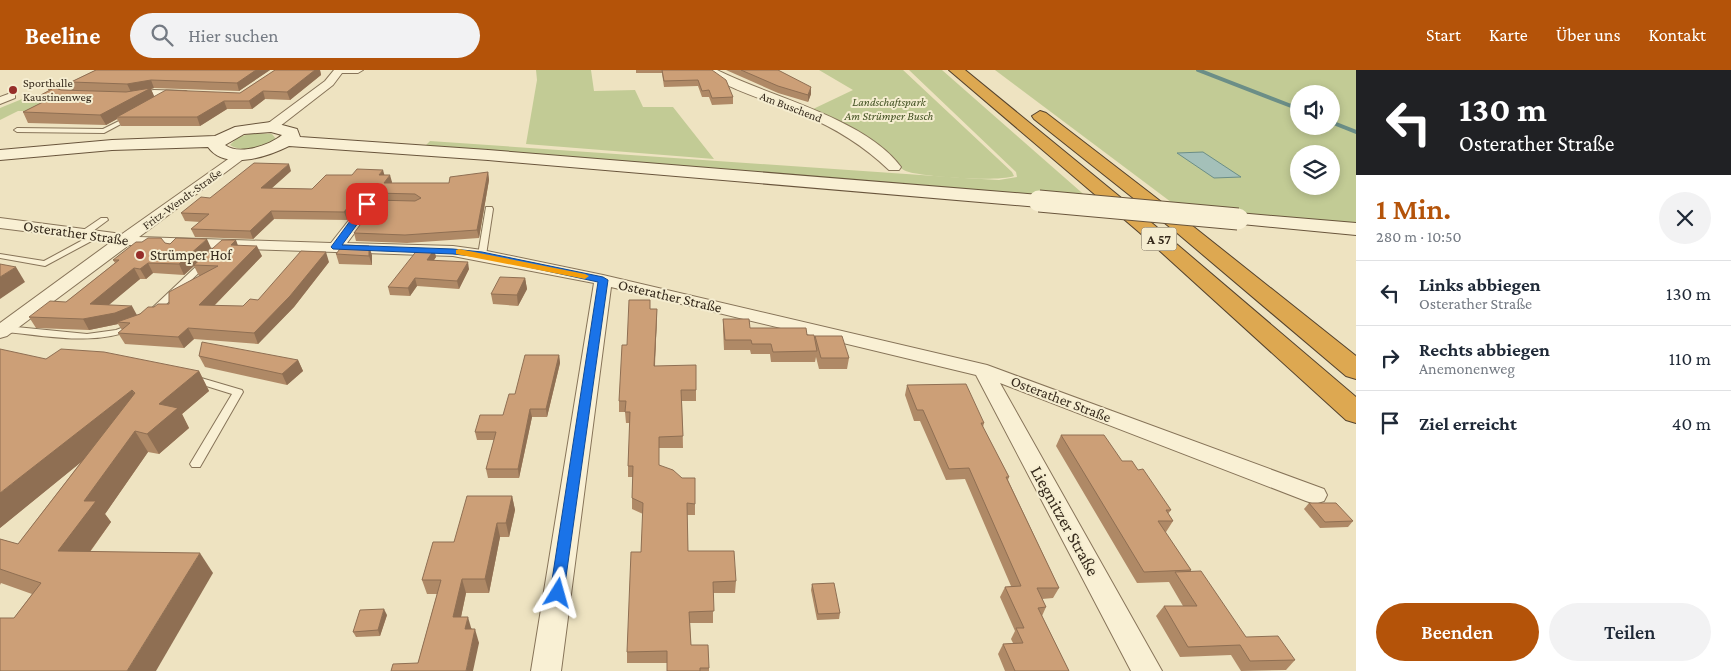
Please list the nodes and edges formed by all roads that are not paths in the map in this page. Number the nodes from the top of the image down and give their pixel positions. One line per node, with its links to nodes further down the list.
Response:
1 (106, 70): 11 (street)
2 (339, 70): 8 (street)
3 (343, 70): 4 (street)
4 (357, 70): 8 (street)
5 (709, 70): 21 (street, Am Buschend)
6 (956, 70): 38 (highway, A 57)
7 (981, 70): 35 (highway, A 57)
8 (329, 83): 15 (street)
9 (171, 93): 10 (street); 12 (street); 13 (lane)
10 (198, 94)
11 (94, 96)
12 (112, 96)
13 (155, 102)
14 (140, 111): 16 (lane)
15 (271, 127): 17 (main road); 18 (main road)
16 (17, 130)
17 (218, 141): 19 (main road); 20 (main road)
18 (296, 142): 19 (main road); 26 (main road, bridge)
19 (241, 154): 28 (street, Fritz-Wendt-Straße)
20 (0, 155)
21 (894, 166)
22 (371, 202): 30 (street)
23 (490, 210): 31 (lane)
24 (104, 220): 27 (lane)
25 (0, 223): 27 (street, Osterather Straße)
26 (1356, 229)
27 (89, 236): 28 (street, Osterather Straße); 32 (lane)
28 (126, 240): 29 (street, Osterather Straße); 34 (street, Fritz-Wendt-Straße)
29 (226, 244): 30 (street, Osterather Straße); 34 (lane)
30 (336, 247): 31 (street, Osterather Straße)
31 (482, 255): 33 (street, Osterather Straße)
32 (0, 256)
33 (603, 280): 36 (street, Osterather Straße); 41 (street)
34 (3, 330)
35 (1356, 370)
36 (987, 371): 40 (street, Osterather Straße); 42 (street, Liegnitzer Straße)
37 (177, 374): 39 (lane)
38 (1356, 413)
39 (196, 464)
40 (1316, 495)
41 (546, 671)
42 (1147, 671)

